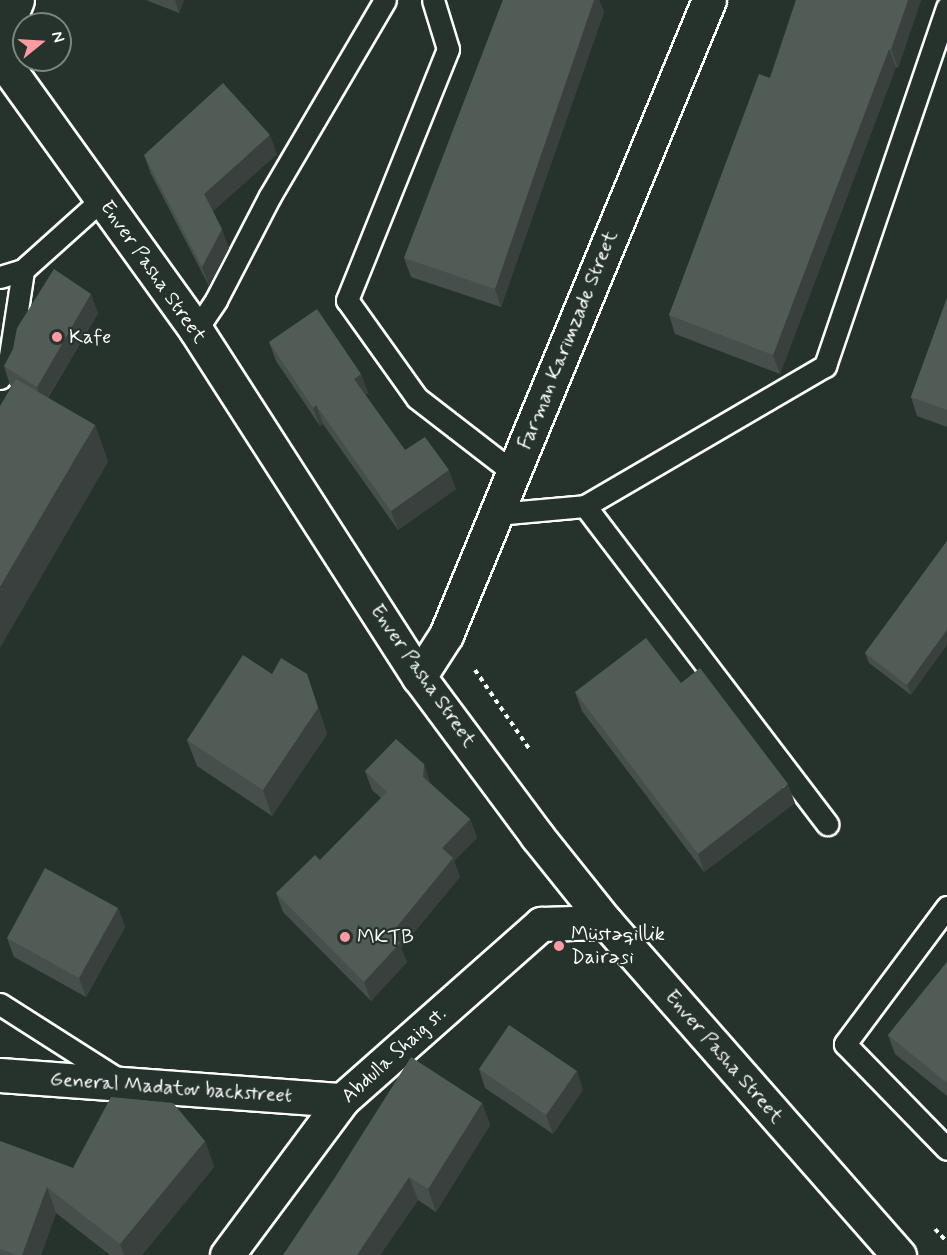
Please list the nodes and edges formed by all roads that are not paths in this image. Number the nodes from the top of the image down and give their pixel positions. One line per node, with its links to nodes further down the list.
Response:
1 (17, 0): 6 (street)
2 (385, 0): 11 (lane)
3 (433, 0): 13 (lane)
4 (709, 0): 13 (street, Farman Karimzade Street)
5 (947, 7): 14 (lane)
6 (0, 42)
7 (0, 57): 8 (street, Enver Pasha Street)
8 (102, 199): 9 (lane); 11 (street, Enver Pasha Street)
9 (23, 270): 10 (lane); 12 (lane)
10 (0, 277)
11 (196, 330): 16 (street, Enver Pasha Street)
12 (0, 378)
13 (514, 473): 15 (street, Farman Karimzade Street)
14 (585, 506): 15 (lane); 17 (lane)
15 (496, 514): 16 (street, Farman Karimzade Street)
16 (420, 676): 19 (street, Enver Pasha Street)
17 (827, 824)
18 (947, 906): 24 (lane)
19 (606, 922): 23 (street, Abdulla Shaig st.); 26 (street, Enver Pasha Street)
20 (0, 1004): 22 (lane)
21 (0, 1075): 22 (street, General Madatov backstreet)
22 (126, 1084): 23 (street, General Madatov backstreet)
23 (342, 1100): 25 (street, Abdulla Shaig st.)
24 (947, 1149)
25 (227, 1255)
26 (899, 1255)

